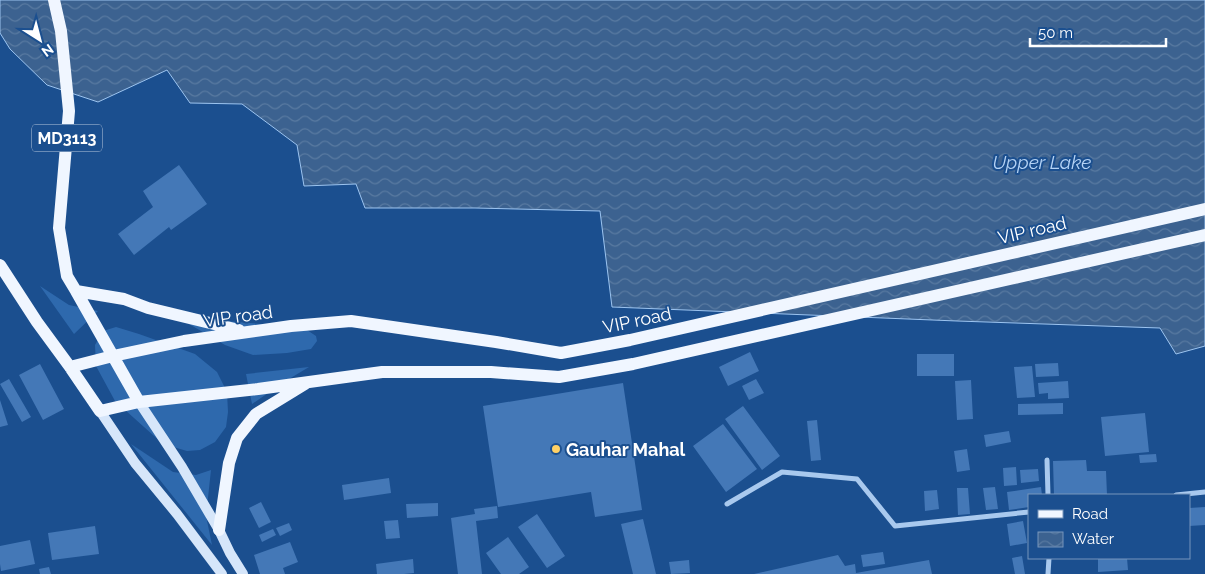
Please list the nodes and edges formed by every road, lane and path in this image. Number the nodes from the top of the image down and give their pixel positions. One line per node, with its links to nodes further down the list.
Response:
1 (54, 0): 5 (main road, MD3113)
2 (1205, 209): 6 (main road, VIP road)
3 (1205, 235): 9 (main road)
4 (0, 265): 8 (main road)
5 (76, 291): 6 (main road); 7 (main road)
6 (248, 332): 7 (main road, VIP road)
7 (113, 356): 8 (main road, VIP road); 10 (main road)
8 (70, 367): 11 (main road)
9 (309, 382): 10 (main road); 18 (main road)
10 (139, 402): 11 (main road); 18 (main road)
11 (100, 411): 20 (main road)
12 (1047, 460): 14 (street)
13 (1205, 492): 15 (street)
14 (1048, 494)
15 (1186, 494)
16 (727, 504): 17 (street)
17 (1028, 512)
18 (219, 530): 21 (main road)
19 (1048, 559): 22 (street)
20 (222, 574)
21 (243, 574)
22 (1048, 574)

